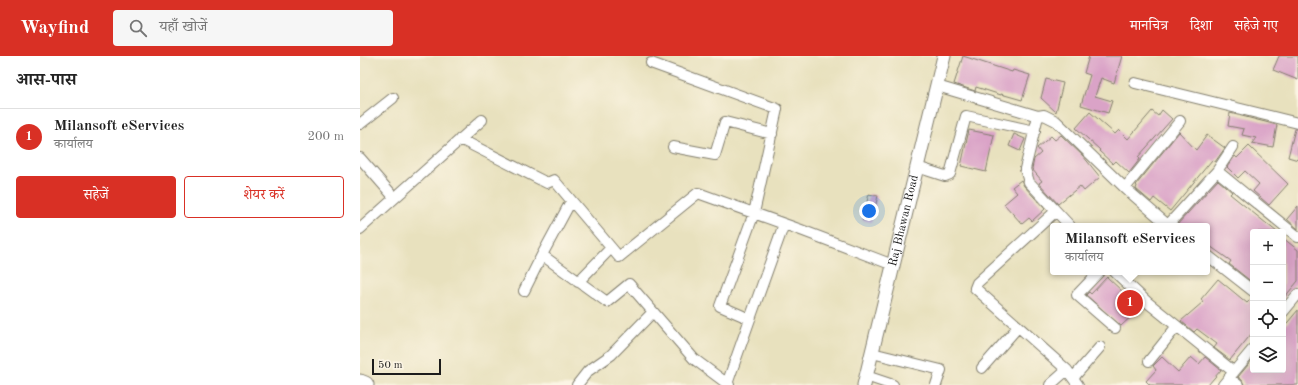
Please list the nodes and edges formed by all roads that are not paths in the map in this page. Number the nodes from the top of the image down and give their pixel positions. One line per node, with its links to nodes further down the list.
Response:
1 (944, 56): 4 (street, Raj Bhawan Road)
2 (651, 63): 12 (street)
3 (1135, 83): 9 (street)
4 (937, 86): 6 (street); 17 (street, Raj Bhawan Road)
5 (394, 98): 10 (street)
6 (1038, 116): 11 (street); 19 (street)
7 (482, 120): 13 (street)
8 (1180, 121): 19 (street)
9 (1298, 123)
10 (360, 124)
11 (1035, 131): 17 (street); 22 (street)
12 (772, 134): 14 (street); 23 (street)
13 (460, 139): 20 (street); 21 (street)
14 (673, 147)
15 (1233, 147): 18 (street)
16 (360, 158): 20 (street)
17 (917, 167): 33 (street, Raj Bhawan Road)
18 (1217, 171): 26 (street); 29 (street)
19 (1126, 188): 25 (street)
20 (394, 197): 28 (street)
21 (571, 201): 30 (street); 31 (street)
22 (1056, 211): 24 (street); 44 (street)
23 (754, 213): 27 (street); 30 (street); 42 (street)
24 (1067, 223)
25 (1167, 223)
26 (1171, 223)
27 (784, 224): 33 (street); 42 (street)
28 (360, 229)
29 (1298, 236)
30 (611, 248): 36 (street)
31 (542, 255): 36 (street); 38 (street)
32 (1210, 257): 37 (street)
33 (893, 266): 47 (street, Raj Bhawan Road)
34 (1096, 275): 45 (street)
35 (1118, 275): 43 (street)
36 (578, 282): 41 (street)
37 (1250, 289)
38 (524, 291)
39 (1298, 294): 40 (street)
40 (1286, 308)
41 (653, 312): 55 (street); 58 (street)
42 (750, 319): 55 (street)
43 (1177, 326): 49 (street); 52 (street)
44 (1018, 327): 50 (street); 51 (street)
45 (1115, 328)
46 (1100, 347): 51 (street)
47 (872, 353): 53 (street, Raj Bhawan Road); 59 (street)
48 (1250, 353): 52 (street)
49 (1149, 361)
50 (982, 368)
51 (1073, 378): 60 (street)
52 (1229, 378): 61 (street)
53 (865, 381): 56 (street)
54 (360, 383): 57 (highway)
55 (728, 384)
56 (890, 384)
57 (365, 385)
58 (577, 385)
59 (936, 385)
60 (1050, 385)
61 (1238, 385)

